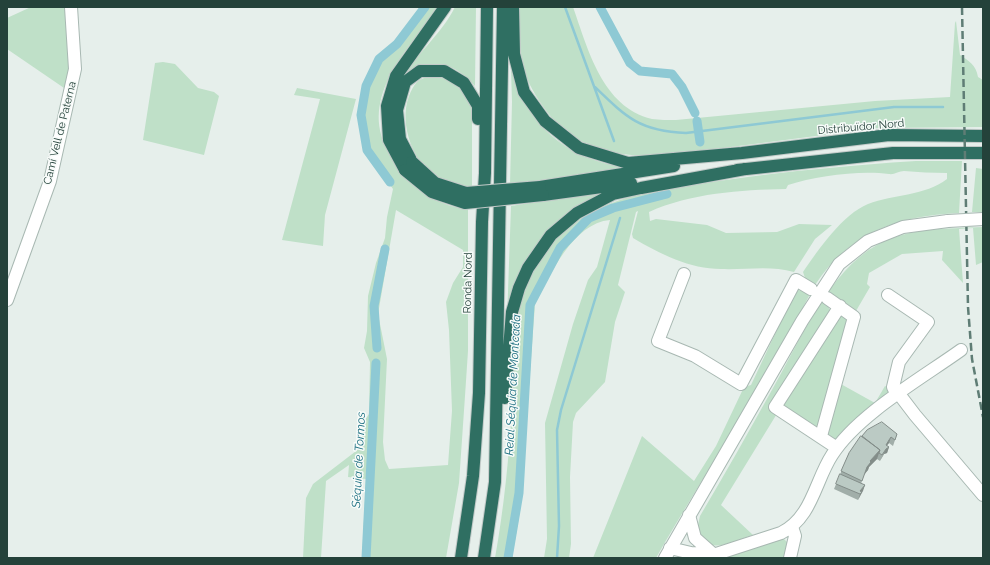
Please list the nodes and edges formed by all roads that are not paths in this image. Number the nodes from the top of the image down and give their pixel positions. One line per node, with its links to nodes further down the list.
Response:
1 (71, 7): 18 (street, Camí Vell de Paterna)
2 (445, 7): 9 (highway)
3 (487, 7): 13 (highway, Ronda Nord)
4 (503, 7): 24 (highway)
5 (513, 7): 7 (highway)
6 (983, 136): 7 (highway, Distribuïdor Nord)
7 (742, 153): 11 (highway)
8 (983, 153): 10 (highway)
9 (408, 166): 11 (highway, bridge); 13 (highway)
10 (745, 169): 11 (highway); 24 (highway)
11 (542, 191)
12 (983, 219): 26 (street, bridge)
13 (482, 222): 30 (highway, Ronda Nord)
14 (684, 274): 15 (street)
15 (811, 289)
16 (888, 295): 21 (street)
17 (827, 298): 19 (street)
18 (7, 300)
19 (840, 306): 22 (street); 22 (street)
20 (961, 350): 21 (street)
21 (898, 394): 23 (street); 25 (street)
22 (821, 436): 23 (street)
23 (837, 448): 27 (street)
24 (495, 482): 31 (highway)
25 (983, 495)
26 (689, 515): 28 (street); 29 (street)
27 (792, 527): 29 (street); 33 (street)
28 (667, 553): 29 (street); 32 (street)
29 (709, 556)
30 (461, 558)
31 (484, 558)
32 (683, 558)
33 (790, 558)

